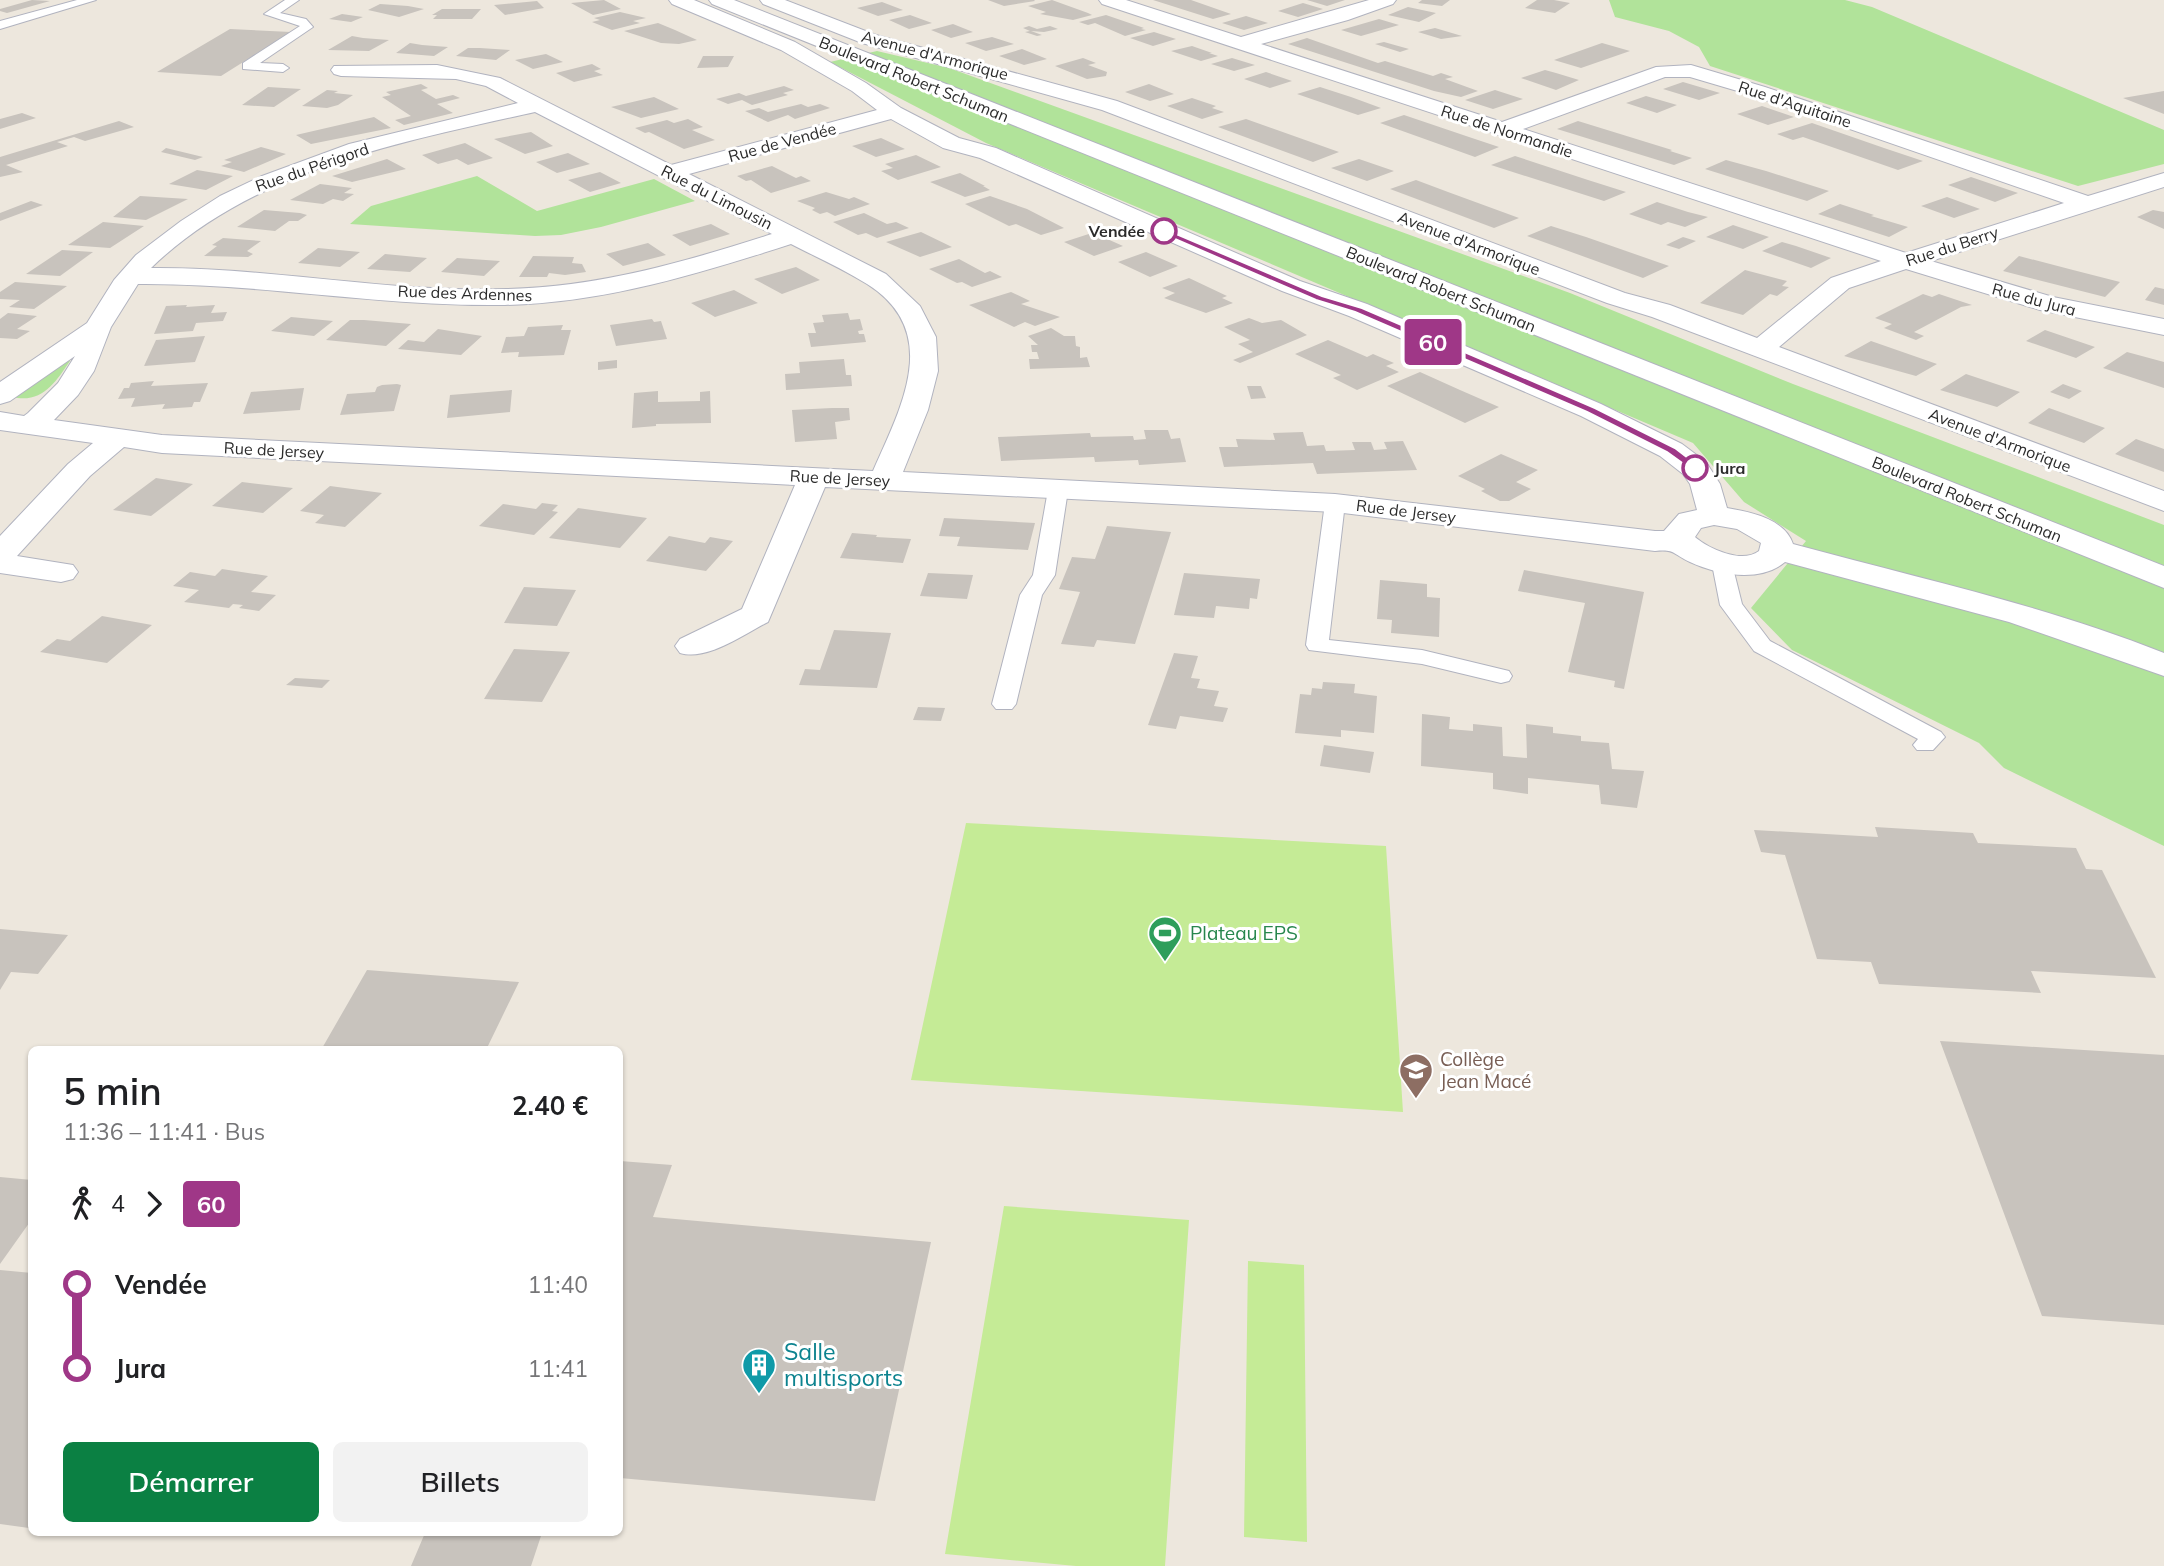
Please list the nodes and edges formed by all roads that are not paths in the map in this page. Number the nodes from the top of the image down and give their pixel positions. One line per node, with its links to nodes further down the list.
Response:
1 (90, 0): 8 (lane)
2 (293, 0): 10 (lane)
3 (678, 0): 13 (street)
4 (718, 0): 40 (street, Boulevard Robert Schuman)
5 (769, 0): 23 (street, Avenue d'Armorique)
6 (1108, 0): 9 (street, Rue de Normandie)
7 (1387, 0): 9 (street)
8 (0, 25)
9 (1241, 44): 14 (street, Rue de Normandie)
10 (283, 68)
11 (341, 70): 12 (street, Rue du Limousin)
12 (537, 105): 15 (street, Rue du Limousin); 20 (street, Rue du Périgord)
13 (894, 112): 15 (street, Rue de Vendée); 33 (street)
14 (1502, 129): 17 (street, Rue d'Aquitaine); 19 (street, Rue de Normandie)
15 (669, 172): 18 (street, Rue du Limousin)
16 (2164, 180): 17 (street, Rue du Berry)
17 (2087, 203): 19 (street, Rue du Berry)
18 (793, 236): 20 (street, Rue des Ardennes); 29 (street, Rue du Limousin)
19 (1907, 261): 21 (street, Rue du Jura); 23 (street, Rue du Berry)
20 (130, 276): 22 (street, Rue du Périgord)
21 (2164, 327)
22 (97, 328): 24 (street, Rue du Périgord); 26 (street, Rue du Périgord)
23 (1760, 349): 31 (street, Avenue d'Armorique)
24 (0, 395)
25 (0, 421): 26 (street, Rue de Jersey)
26 (30, 425): 27 (street, Rue de Jersey)
27 (117, 438): 28 (street, Rue de Jersey); 36 (street)
28 (814, 477): 29 (street, Rue de Jersey); 41 (street)
29 (884, 480): 30 (street, Rue de Jersey)
30 (1058, 490): 32 (street, Rue de Jersey); 44 (lane)
31 (2164, 502)
32 (1335, 503): 34 (street, Rue de Jersey); 43 (lane)
33 (1714, 516): 34 (street); 35 (street)
34 (1679, 539): 38 (street)
35 (1777, 550): 38 (street); 42 (street)
36 (0, 555)
37 (0, 563): 39 (street)
38 (1722, 564): 45 (lane)
39 (61, 572)
40 (2164, 578)
41 (692, 646)
42 (2164, 665)
43 (1501, 676)
44 (1004, 704)
45 (1925, 745)

